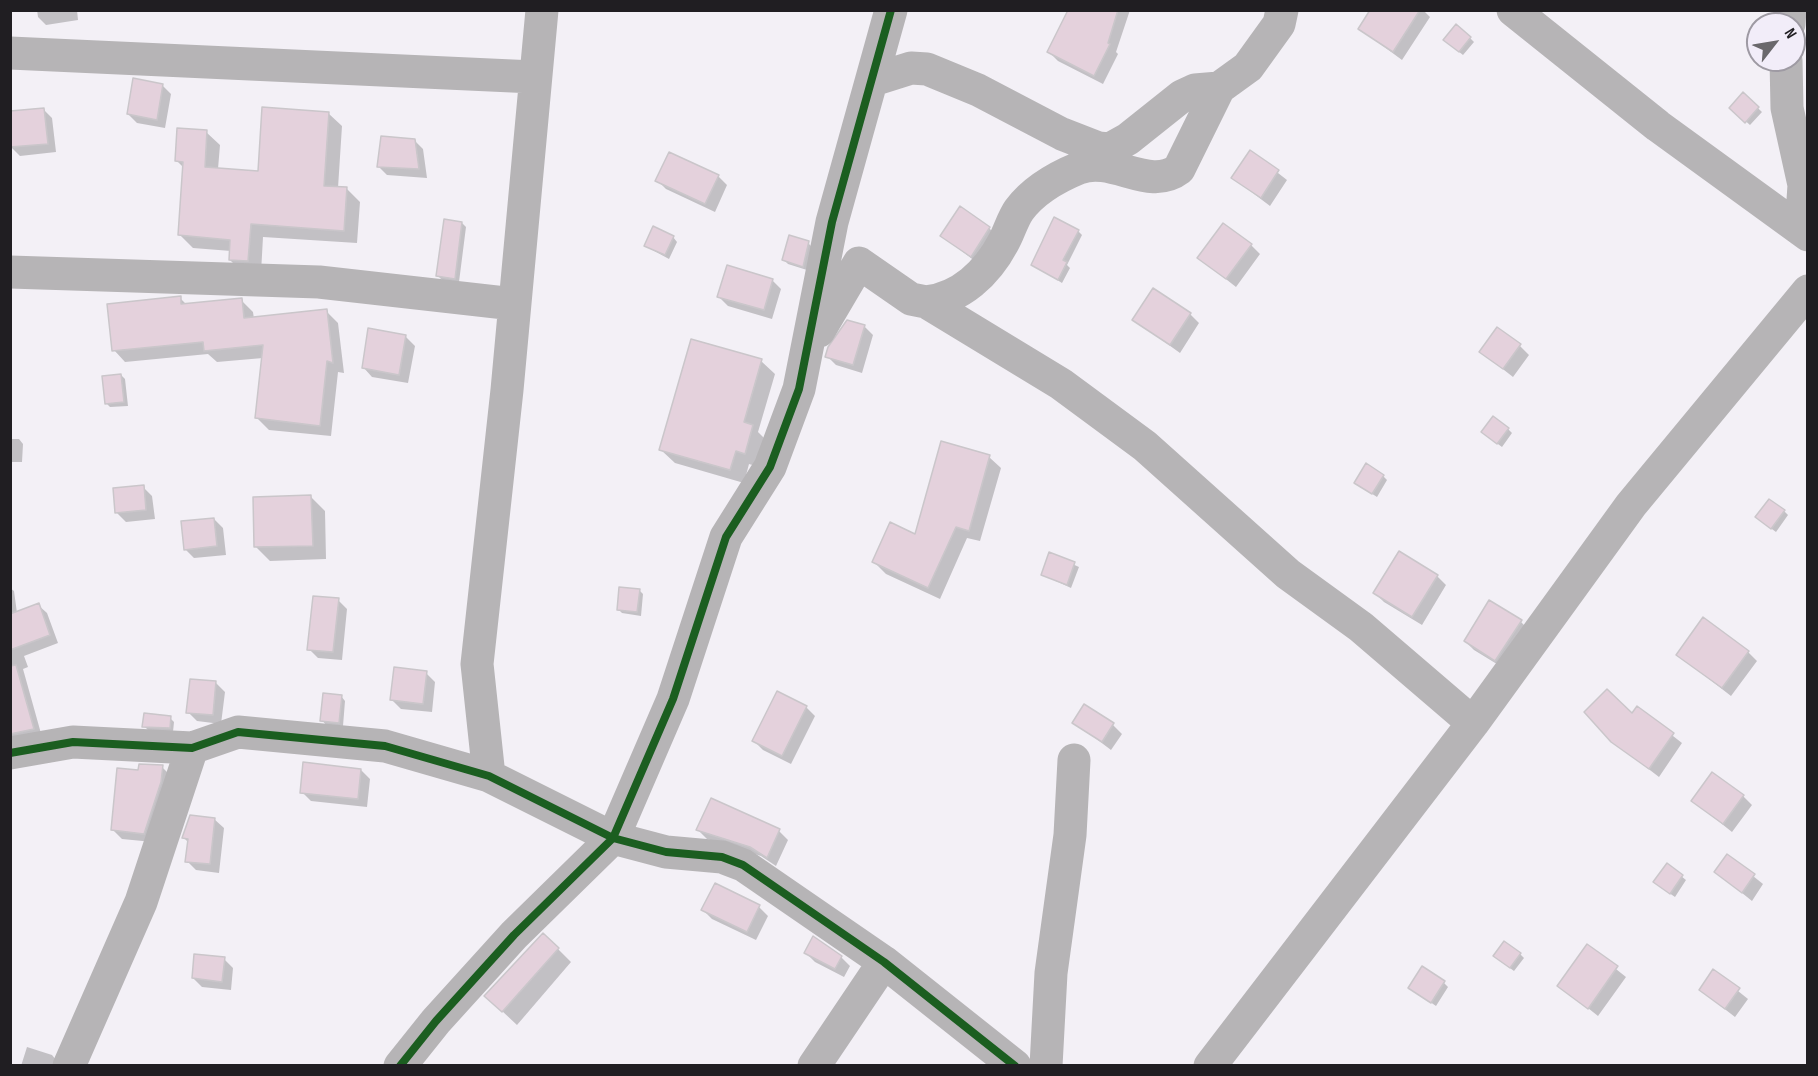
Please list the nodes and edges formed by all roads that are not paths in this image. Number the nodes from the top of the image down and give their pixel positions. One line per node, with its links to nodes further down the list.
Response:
1 (542, 10): 7 (street)
2 (891, 10): 8 (street)
3 (1282, 10): 9 (street)
4 (1513, 10): 11 (street)
5 (10, 53): 7 (street)
6 (1786, 72): 10 (street)
7 (534, 77): 16 (street)
8 (873, 80): 9 (street); 17 (street)
9 (1219, 88): 15 (street)
10 (1803, 198): 11 (street); 12 (street)
11 (1766, 205): 12 (street)
12 (1804, 233)
13 (10, 272): 16 (street)
14 (1808, 291): 18 (street)
15 (926, 302): 17 (street); 18 (street)
16 (514, 304): 22 (street)
17 (807, 350): 23 (street)
18 (1473, 723): 30 (street)
19 (192, 748): 20 (street); 22 (street); 25 (street)
20 (10, 753)
21 (1074, 760): 29 (street)
22 (489, 776): 23 (street)
23 (613, 838): 24 (street); 26 (street)
24 (884, 962): 27 (street); 28 (street)
25 (69, 1065)
26 (400, 1065)
27 (814, 1065)
28 (1015, 1065)
29 (1046, 1065)
30 (1210, 1065)

